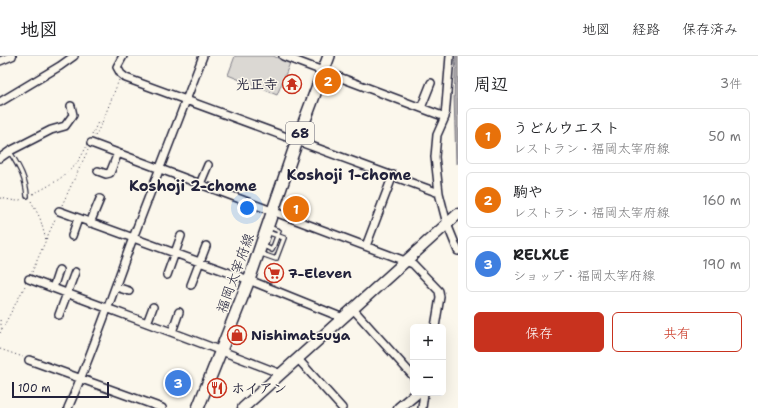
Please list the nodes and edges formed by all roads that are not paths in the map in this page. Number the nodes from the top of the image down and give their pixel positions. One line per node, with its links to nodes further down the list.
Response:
1 (12, 56): 8 (street)
2 (74, 56): 12 (street)
3 (123, 56): 11 (street)
4 (203, 56): 11 (street)
5 (283, 56): 9 (street)
6 (329, 56): 9 (main road, 福岡太宰府線 / 68)
7 (450, 56): 15 (street)
8 (1, 60)
9 (324, 71): 14 (street); 16 (main road, 福岡太宰府線 / 68)
10 (432, 83): 14 (street)
11 (186, 99): 16 (street); 22 (street)
12 (0, 102)
13 (71, 106): 18 (street)
14 (422, 108): 15 (street)
15 (445, 117): 26 (street)
16 (297, 140): 24 (street); 30 (main road, 福岡太宰府線 / 68)
17 (90, 141): 19 (street)
18 (10, 151): 20 (street); 27 (lane)
19 (118, 153): 22 (street); 23 (street)
20 (0, 158)
21 (208, 165): 25 (street)
22 (159, 168): 25 (street); 38 (street)
23 (98, 171)
24 (393, 175): 26 (street); 40 (street)
25 (200, 184): 30 (street)
26 (439, 193): 32 (street)
27 (25, 198)
28 (100, 199): 33 (street)
29 (59, 211): 31 (street)
30 (273, 212): 34 (main road, 福岡太宰府線 / 68); 40 (street)
31 (78, 219): 33 (street); 35 (street)
32 (453, 219): 42 (street); 44 (street)
33 (90, 223): 38 (street)
34 (267, 229): 37 (lane); 41 (main road, 福岡太宰府線 / 68)
35 (72, 236)
36 (181, 236): 43 (street)
37 (277, 236): 41 (lane); 41 (lane)
38 (133, 239): 43 (street); 52 (street)
39 (206, 246): 45 (street)
40 (366, 246): 44 (street)
41 (260, 249): 50 (main road, 福岡太宰府線 / 68)
42 (458, 251)
43 (175, 254): 45 (street); 48 (street)
44 (406, 260): 58 (street); 63 (street)
45 (200, 262): 50 (street); 51 (street)
46 (59, 270): 53 (street)
47 (75, 272): 55 (street)
48 (167, 275)
49 (29, 279): 53 (street)
50 (249, 280): 61 (street); 65 (main road, 福岡太宰府線 / 68)
51 (191, 285)
52 (116, 287): 54 (street); 57 (street)
53 (52, 288): 55 (street)
54 (129, 291)
55 (67, 293): 57 (street); 60 (street)
56 (153, 307): 62 (street)
57 (108, 309): 62 (street); 70 (street)
58 (353, 309): 61 (street); 68 (street)
59 (179, 312): 64 (street)
60 (59, 315)
61 (343, 318): 66 (street)
62 (147, 323): 64 (street)
63 (436, 324)
64 (172, 332): 65 (street)
65 (222, 350): 69 (street); 75 (main road, 福岡太宰府線 / 68)
66 (298, 359): 69 (street); 77 (street)
67 (29, 360): 70 (street)
68 (410, 373)
69 (281, 374): 76 (street)
70 (81, 379): 73 (street); 74 (street)
71 (413, 396): 78 (street)
72 (424, 396): 79 (street)
73 (68, 408)
74 (162, 408)
75 (198, 408)
76 (243, 408)
77 (342, 408)
78 (399, 408)
79 (422, 408)

